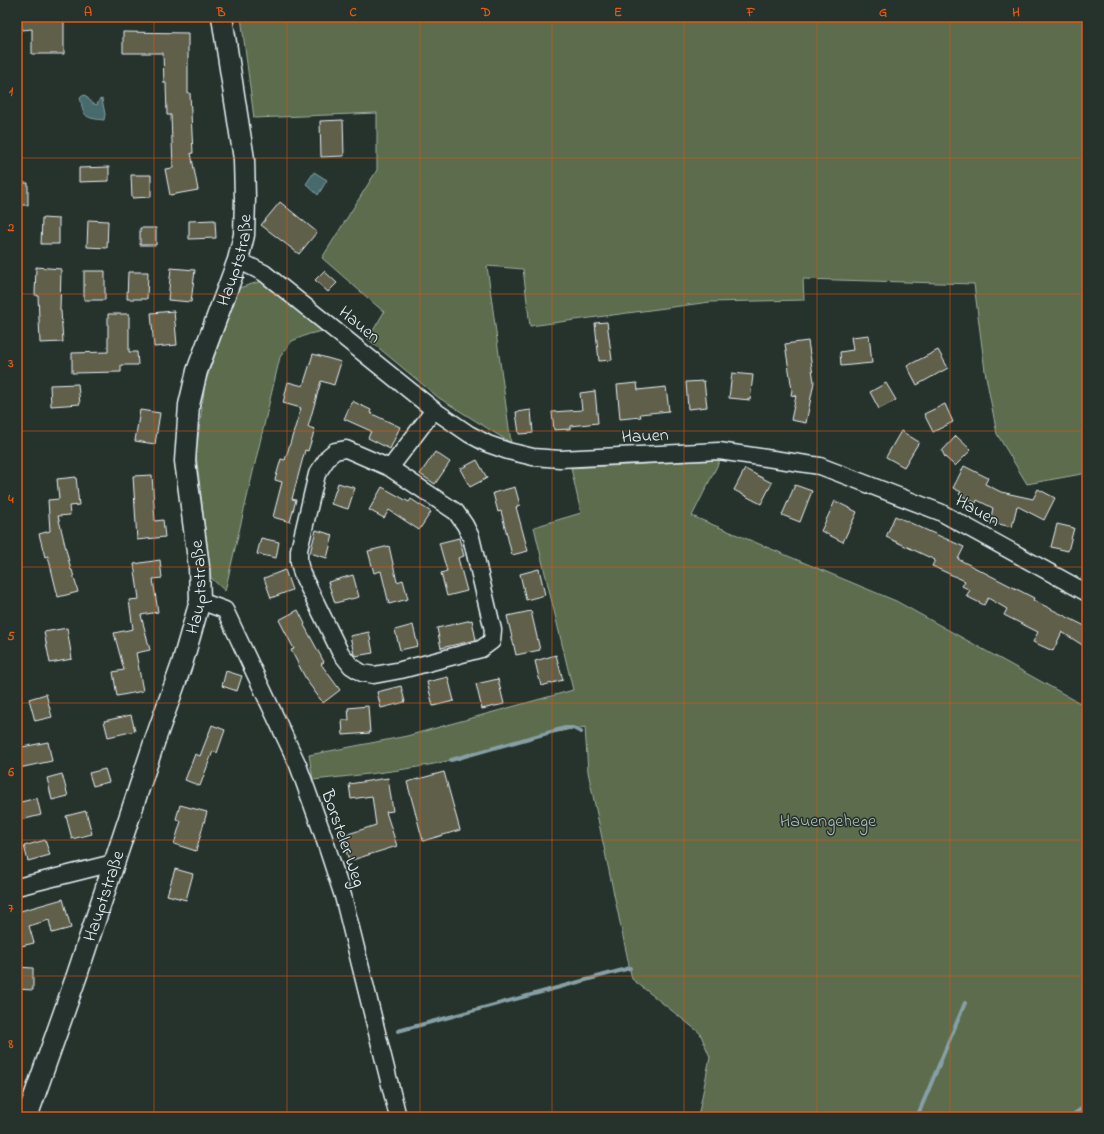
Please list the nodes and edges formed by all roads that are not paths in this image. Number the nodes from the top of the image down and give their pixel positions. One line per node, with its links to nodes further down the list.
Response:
1 (222, 17): 2 (main road, Hauptstraße)
2 (238, 260): 3 (street, Hauen); 6 (main road, Hauptstraße)
3 (434, 410): 4 (street); 5 (street, Hauen)
4 (390, 468): 4 (street)
5 (1087, 593)
6 (200, 601): 7 (main road, Hauptstraße); 10 (street, Borsteler Weg)
7 (113, 863): 8 (street); 9 (main road, Hauptstraße)
8 (17, 887)
9 (27, 1117)
10 (398, 1117)

